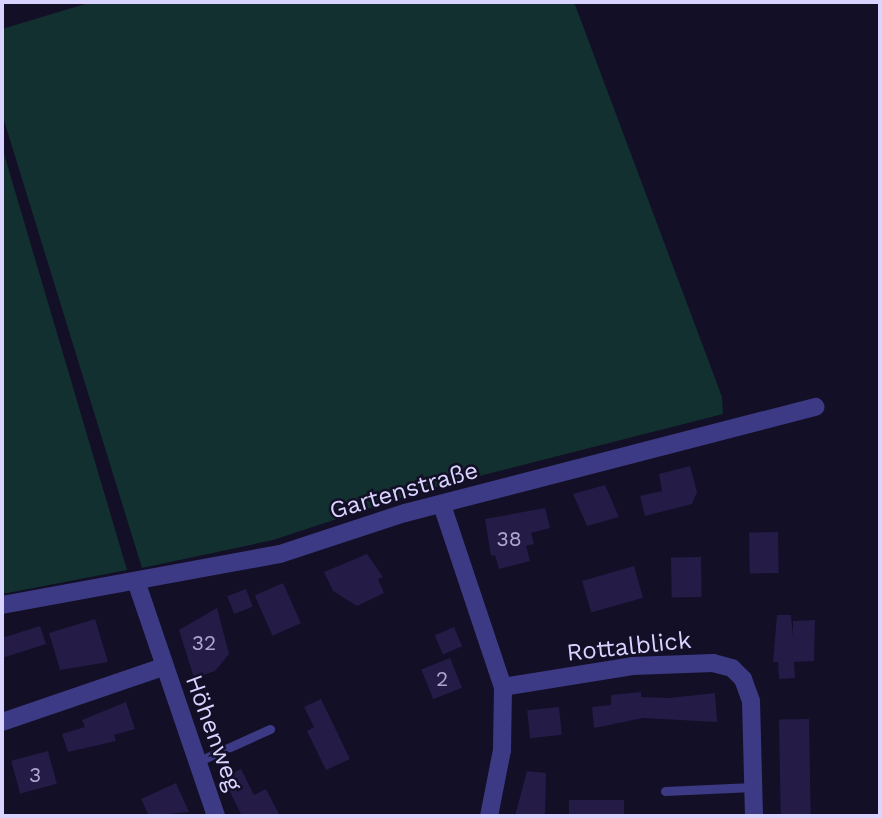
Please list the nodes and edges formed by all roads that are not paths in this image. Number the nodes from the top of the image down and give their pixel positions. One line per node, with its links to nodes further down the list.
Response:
1 (816, 407): 2 (street, Gartenstraße)
2 (442, 505): 3 (street, Gartenstraße); 6 (street)
3 (135, 581): 4 (street, Gartenstraße); 5 (street, Höhenweg)
4 (2, 605)
5 (163, 667): 7 (street, Höhenweg); 9 (street, Höhenweg)
6 (503, 687): 10 (street, Rottalblick); 13 (street)
7 (2, 722)
8 (270, 729): 9 (lane)
9 (199, 761): 12 (street, Höhenweg)
10 (753, 787): 11 (lane); 14 (street, Rottalblick)
11 (665, 791)
12 (216, 816)
13 (489, 816)
14 (754, 816)

